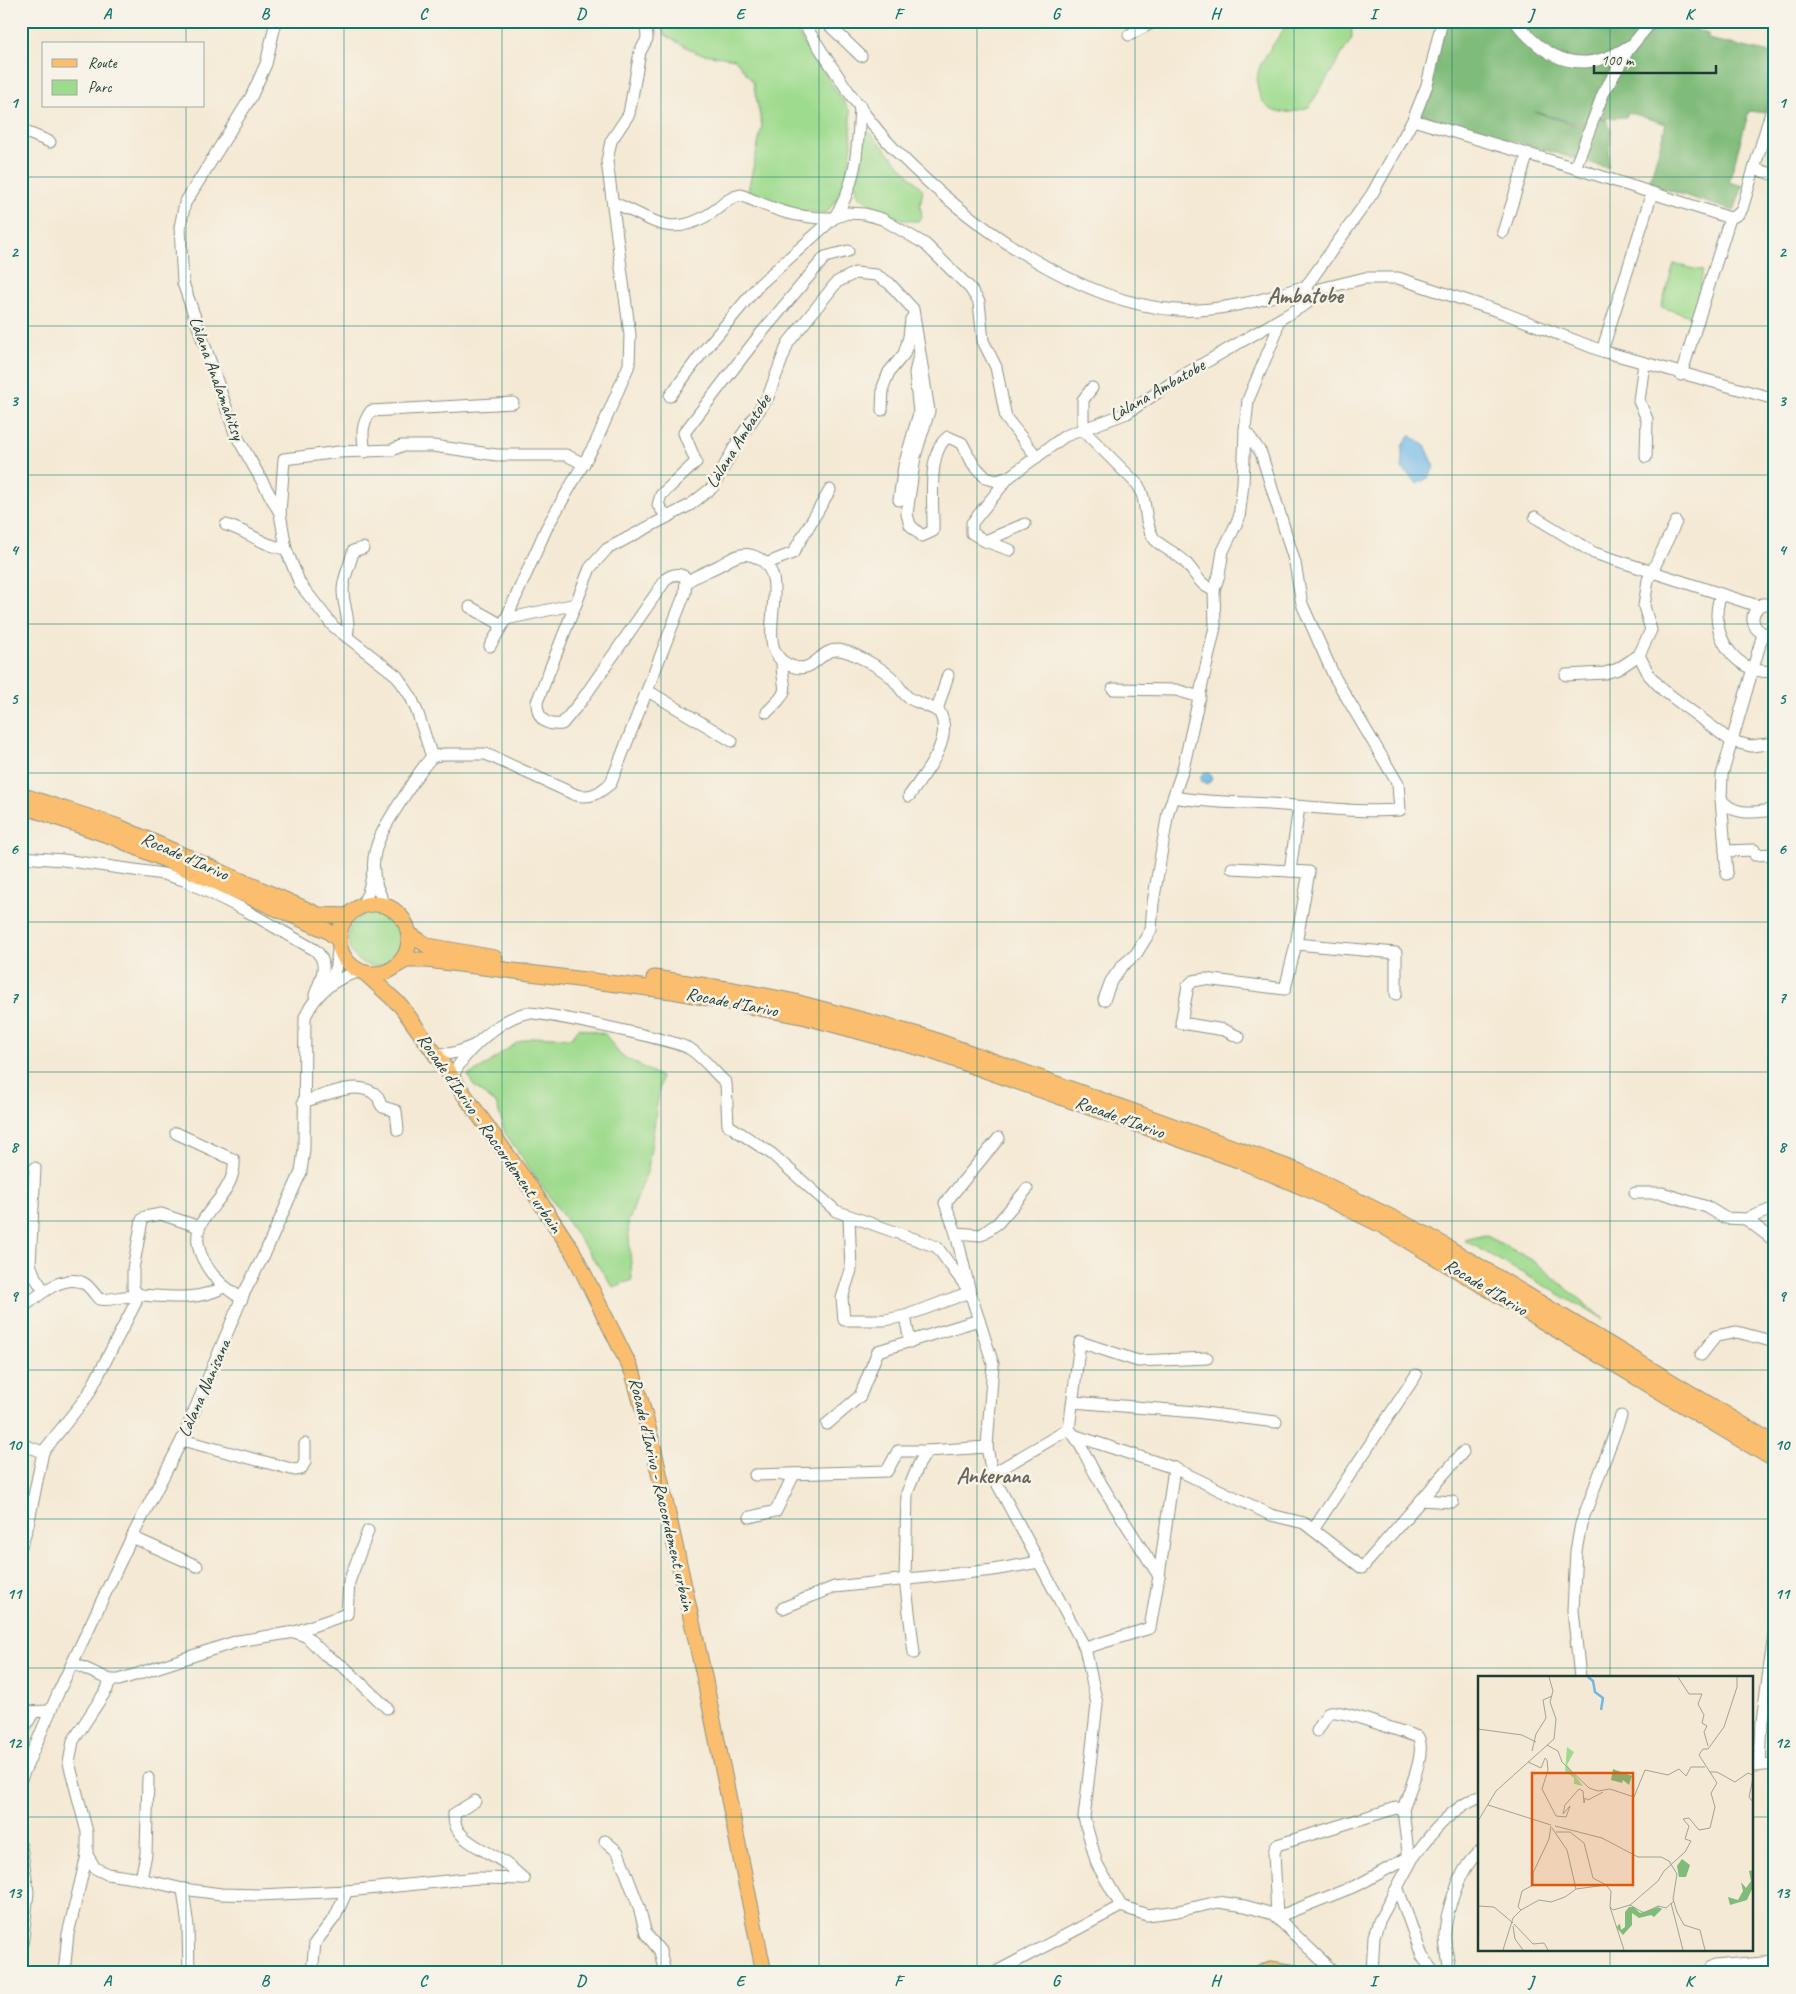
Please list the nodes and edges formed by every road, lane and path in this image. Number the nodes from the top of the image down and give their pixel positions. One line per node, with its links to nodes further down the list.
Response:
1 (276, 21): 48 (street, Làlana Analamahitsy)
2 (646, 21): 22 (street)
3 (802, 21): 13 (street)
4 (825, 21): 11 (street)
5 (1154, 21): 9 (street)
6 (1442, 21): 14 (street)
7 (1515, 21): 10 (street)
8 (1652, 21): 10 (street)
9 (1129, 35)
10 (1635, 42): 18 (street)
11 (861, 56)
12 (1775, 100): 19 (street)
13 (860, 106): 23 (street); 27 (street)
14 (1413, 120): 17 (street); 27 (street)
15 (21, 130): 16 (street)
16 (50, 142)
17 (1528, 153): 18 (street); 25 (street)
18 (1575, 168): 21 (street)
19 (1754, 169): 20 (street); 24 (street)
20 (1775, 175)
21 (1652, 193): 24 (street); 30 (street)
22 (614, 203): 23 (street); 44 (street)
23 (834, 218): 35 (street); 42 (street)
24 (1730, 218): 33 (street)
25 (1503, 232)
26 (848, 251): 49 (street)
27 (1300, 298): 29 (street, Làlana Ambatobe); 30 (street, Làlana Ambatobe)
28 (913, 309): 31 (street); 38 (street); 49 (street, Làlana Ambatobe)
29 (1278, 321): 39 (street, Làlana Ambatobe); 40 (street)
30 (1602, 351): 32 (street)
31 (921, 352): 45 (street); 47 (street)
32 (1644, 363): 33 (street); 43 (street)
33 (1681, 374): 36 (street)
34 (1092, 388): 39 (street)
35 (670, 396)
36 (1775, 399)
37 (513, 403): 41 (street)
38 (882, 410)
39 (1082, 430): 42 (street, Làlana Ambatobe); 61 (street)
40 (1245, 430): 61 (street); 91 (street)
41 (365, 452): 44 (street); 48 (street)
42 (1036, 457): 45 (street, Làlana Ambatobe)
43 (1646, 457)
44 (584, 464): 67 (street)
45 (1009, 477): 54 (street, Làlana Ambatobe)
46 (830, 490): 58 (street)
47 (899, 500)
48 (280, 513): 56 (street, Làlana Analamahitsy)
49 (667, 517): 64 (street, Làlana Ambatobe)
50 (1535, 517): 59 (street)
51 (1676, 522): 59 (street)
52 (226, 524): 56 (street)
53 (1025, 524): 54 (street)
54 (985, 541): 57 (street)
55 (363, 548): 69 (street)
56 (286, 549): 69 (street, Làlana Analamahitsy)
57 (1010, 550)
58 (768, 564): 60 (street); 72 (street)
59 (1652, 573): 62 (street); 71 (street)
60 (687, 582): 64 (street, Làlana Ambatobe); 78 (street)
61 (1214, 590): 79 (street)
62 (1721, 595): 65 (street); 73 (street)
63 (1774, 600): 65 (street)
64 (576, 604): 67 (street)
65 (1758, 606): 68 (street)
66 (470, 607): 67 (street)
67 (504, 622): 70 (street)
68 (1769, 633): 73 (street)
69 (347, 637): 85 (street, Làlana Analamahitsy)
70 (490, 646)
71 (1639, 655): 76 (street); 83 (street)
72 (782, 661): 80 (street); 81 (street)
73 (1753, 669): 74 (street); 83 (street)
74 (1775, 671)
75 (948, 675): 80 (street)
76 (1566, 675)
77 (1113, 688): 79 (street)
78 (648, 691): 82 (street); 85 (street)
79 (1200, 698): 88 (street)
80 (937, 710): 87 (street)
81 (767, 712)
82 (732, 741)
83 (1731, 741): 84 (street); 89 (street)
84 (1775, 744)
85 (432, 757): 97 (street)
86 (21, 795): 102 (main road, Rocade d'Iarivo)
87 (910, 796)
88 (1174, 798): 91 (street); 110 (street)
89 (1721, 799): 92 (street); 93 (street)
90 (21, 806): 104 (main road, Rocade d'Iarivo)
91 (1299, 806): 98 (street)
92 (1775, 810)
93 (1725, 851): 94 (street); 99 (street)
94 (1775, 854)
95 (21, 857): 111 (street)
96 (1232, 868): 98 (street)
97 (373, 870): 100 (street); 101 (street)
98 (1290, 871): 105 (street)
99 (1726, 874)
100 (361, 907): 101 (main road); 102 (main road)
101 (387, 907): 103 (main road)
102 (348, 916): 104 (main road)
103 (409, 934): 106 (main road); 150 (main road, Rocade d'Iarivo)
104 (339, 943): 107 (main road); 108 (street, Làlana Nanisana)
105 (1296, 944): 109 (street); 113 (street)
106 (398, 965): 107 (main road); 112 (main road); 155 (main road, Rocade d'Iarivo)
107 (362, 972): 108 (street, Làlana Nanisana); 112 (main road, Rocade d'Iarivo - Raccordement urbain)
108 (328, 984): 111 (street, Làlana Nanisana)
109 (1396, 994)
110 (1104, 1000)
111 (313, 1001): 117 (street, Làlana Nanisana)
112 (396, 1001): 115 (main road, Rocade d'Iarivo - Raccordement urbain)
113 (1239, 1037)
114 (479, 1043): 115 (street); 116 (street); 125 (street)
115 (434, 1053): 116 (main road, Rocade d'Iarivo - Raccordement urbain)
116 (453, 1076): 208 (main road, Rocade d'Iarivo - Raccordement urbain)
117 (303, 1102): 118 (street); 133 (street, Làlana Nanisana)
118 (398, 1130)
119 (176, 1133): 127 (street)
120 (999, 1138): 128 (street)
121 (36, 1168): 131 (street)
122 (1027, 1189): 128 (street)
123 (1635, 1193): 126 (street)
124 (1775, 1208): 126 (street)
125 (849, 1217): 132 (street); 135 (street)
126 (1746, 1219): 129 (street)
127 (199, 1227): 130 (street); 130 (street)
128 (956, 1233): 132 (street)
129 (1775, 1241)
130 (224, 1287): 133 (street)
131 (44, 1291): 134 (street); 153 (street)
132 (970, 1292): 135 (street); 136 (street)
133 (242, 1299): 147 (street, Làlana Nanisana)
134 (21, 1309)
135 (905, 1316): 137 (street)
136 (979, 1320): 137 (street); 151 (street)
137 (910, 1342): 145 (street)
138 (1775, 1348): 139 (street)
139 (1701, 1355)
140 (1207, 1358): 142 (street)
141 (1416, 1375): 163 (street)
142 (1074, 1402): 144 (street); 146 (street)
143 (1621, 1416): 177 (street)
144 (1276, 1422)
145 (827, 1424)
146 (1073, 1433): 156 (street); 158 (street); 169 (street)
147 (182, 1440): 149 (street); 165 (street, Làlana Nanisana)
148 (21, 1444): 153 (street)
149 (305, 1444)
150 (1775, 1444)
151 (987, 1447): 152 (street); 158 (street)
152 (927, 1451): 157 (street); 170 (street)
153 (43, 1452): 166 (street)
154 (1463, 1452): 160 (street)
155 (1775, 1460)
156 (1174, 1468): 163 (street); 169 (street)
157 (794, 1474): 159 (street); 162 (street)
158 (992, 1474): 167 (street)
159 (755, 1475)
160 (1421, 1500): 161 (street); 163 (street)
161 (1453, 1502)
162 (750, 1518)
163 (1313, 1530)
164 (368, 1531): 173 (street)
165 (132, 1537): 168 (street); 176 (street, Làlana Nanisana)
166 (21, 1546)
167 (1039, 1562): 170 (street); 174 (street)
168 (197, 1566)
169 (1160, 1576): 174 (street)
170 (905, 1579): 171 (street); 175 (street)
171 (783, 1608)
172 (1775, 1628): 185 (street)
173 (295, 1632): 178 (street); 179 (street)
174 (1085, 1648): 200 (street)
175 (914, 1653)
176 (74, 1663): 178 (street); 180 (street, Làlana Nanisana)
177 (1580, 1676)
178 (110, 1680): 194 (street)
179 (387, 1708)
180 (50, 1711): 181 (street); 187 (street, Làlana Nanisana)
181 (27, 1713): 183 (street)
182 (1317, 1732): 190 (street)
183 (21, 1734)
184 (1775, 1764): 185 (street)
185 (1756, 1765)
186 (148, 1778): 196 (street)
187 (21, 1779)
188 (1478, 1797): 195 (street)
189 (475, 1801): 199 (street)
190 (1403, 1810): 195 (street); 201 (street)
191 (605, 1841): 207 (street)
192 (21, 1846): 202 (street)
193 (1478, 1854): 215 (street)
194 (87, 1855): 196 (street); 204 (street)
195 (1413, 1858): 198 (street); 201 (street)
196 (141, 1878): 197 (street)
197 (183, 1889): 199 (street); 205 (street)
198 (1398, 1889): 213 (street); 214 (street)
199 (347, 1891): 206 (street)
200 (1121, 1906): 201 (street); 209 (street)
201 (1277, 1917): 212 (street)
202 (21, 1956)
203 (1775, 1961): 216 (street)
204 (64, 1973)
205 (189, 1973)
206 (312, 1973)
207 (665, 1973)
208 (764, 1973)
209 (994, 1973)
210 (1260, 1973): 211 (main road)
211 (1296, 1973)
212 (1335, 1973)
213 (1372, 1973)
214 (1434, 1973)
215 (1450, 1973)
216 (1709, 1973)

